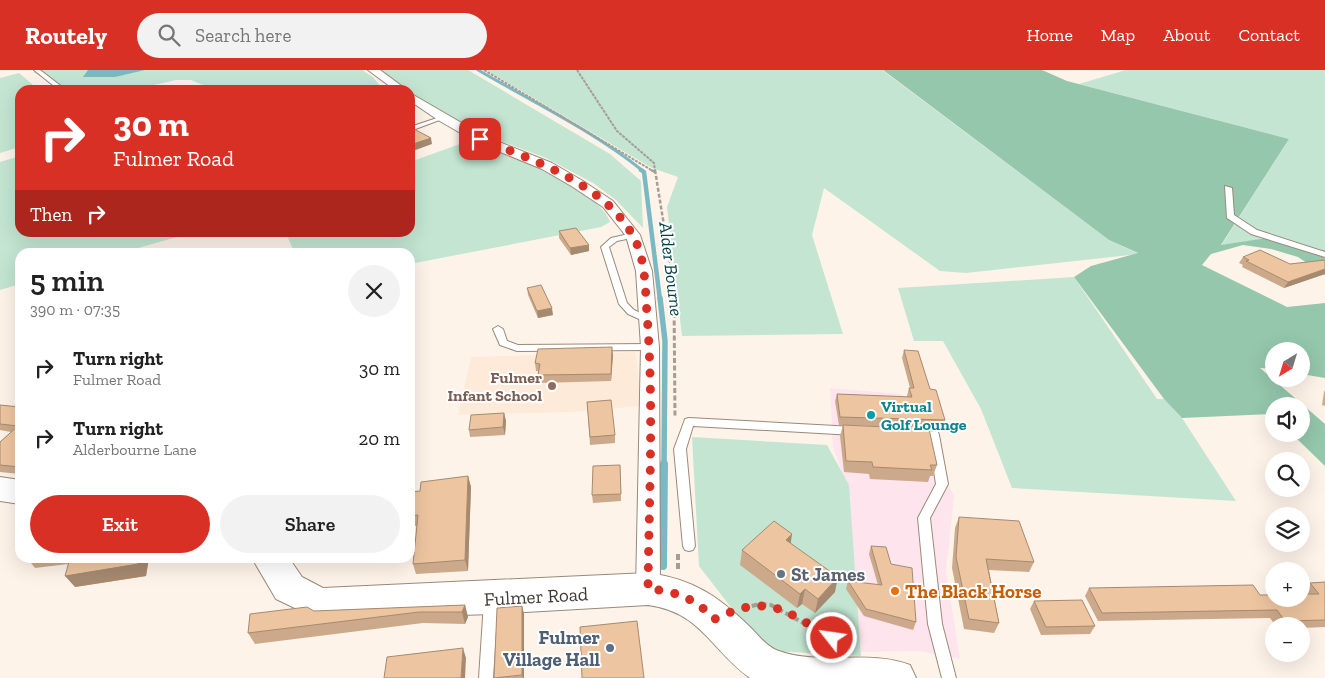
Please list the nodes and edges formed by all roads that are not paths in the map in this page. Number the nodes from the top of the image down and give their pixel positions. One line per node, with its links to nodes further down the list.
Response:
1 (37, 70): 3 (lane)
2 (374, 70): 4 (street)
3 (56, 85)
4 (395, 85)
5 (415, 99): 6 (street)
6 (442, 118): 7 (lane); 9 (street)
7 (415, 127)
8 (1228, 188): 10 (lane)
9 (633, 235): 11 (street); 11 (lane)
10 (1325, 255)
11 (648, 320): 13 (street)
12 (498, 329): 13 (lane)
13 (650, 347): 20 (street)
14 (866, 431): 18 (lane)
15 (905, 433): 25 (lane)
16 (0, 489): 17 (street)
17 (15, 491)
18 (689, 546)
19 (273, 563): 21 (street, Fulmer Road)
20 (648, 589): 21 (street, Fulmer Road); 22 (street, Fulmer Road)
21 (491, 598): 23 (lane)
22 (796, 676): 24 (street, Fulmer Road)
23 (486, 678)
24 (885, 678)
25 (949, 678)

